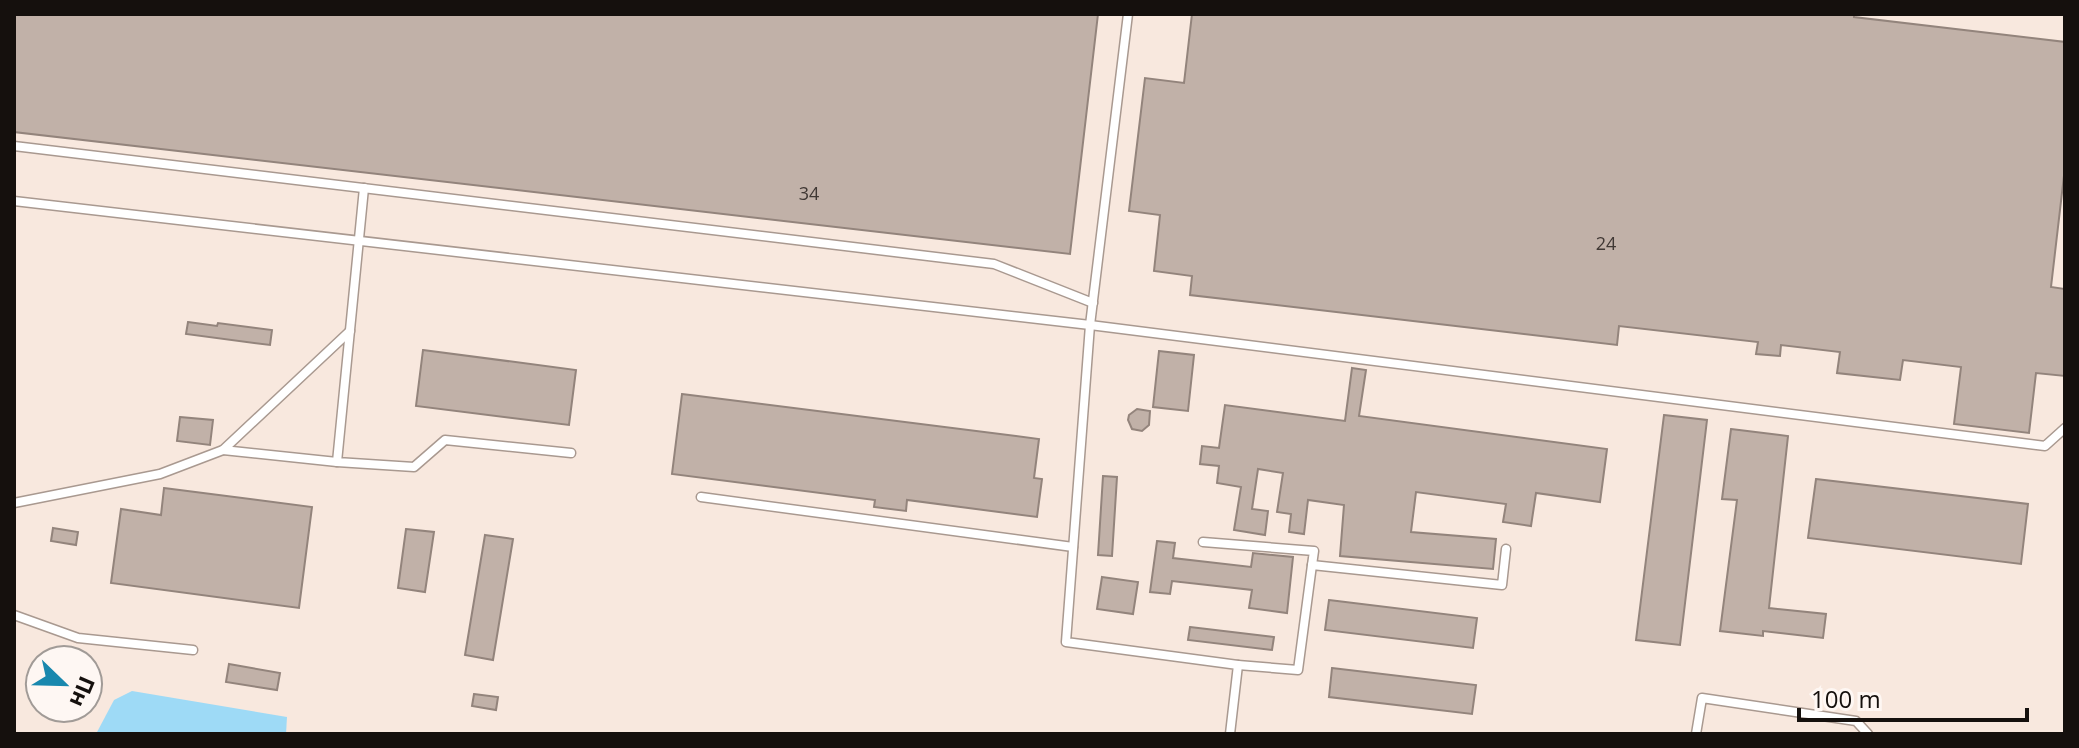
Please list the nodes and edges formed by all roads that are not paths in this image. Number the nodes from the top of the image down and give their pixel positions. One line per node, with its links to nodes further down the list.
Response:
1 (1128, 14): 6 (lane)
2 (14, 146): 3 (lane)
3 (364, 188): 5 (lane); 6 (lane)
4 (14, 201): 5 (lane)
5 (359, 241): 7 (lane); 8 (lane)
6 (1093, 303): 7 (lane)
7 (1090, 325): 9 (lane); 16 (lane)
8 (350, 330): 10 (lane); 12 (lane)
9 (2065, 428)
10 (223, 450): 12 (lane); 14 (lane)
11 (571, 453): 12 (lane)
12 (337, 462)
13 (701, 497): 16 (lane)
14 (14, 503)
15 (1203, 542): 18 (lane)
16 (1073, 547): 21 (lane)
17 (1506, 549): 18 (lane)
18 (1312, 565): 21 (lane)
19 (14, 615): 20 (lane)
20 (193, 650)
21 (1238, 665): 22 (lane)
22 (1230, 734)
23 (1696, 734): 24 (lane)
24 (1868, 734)

